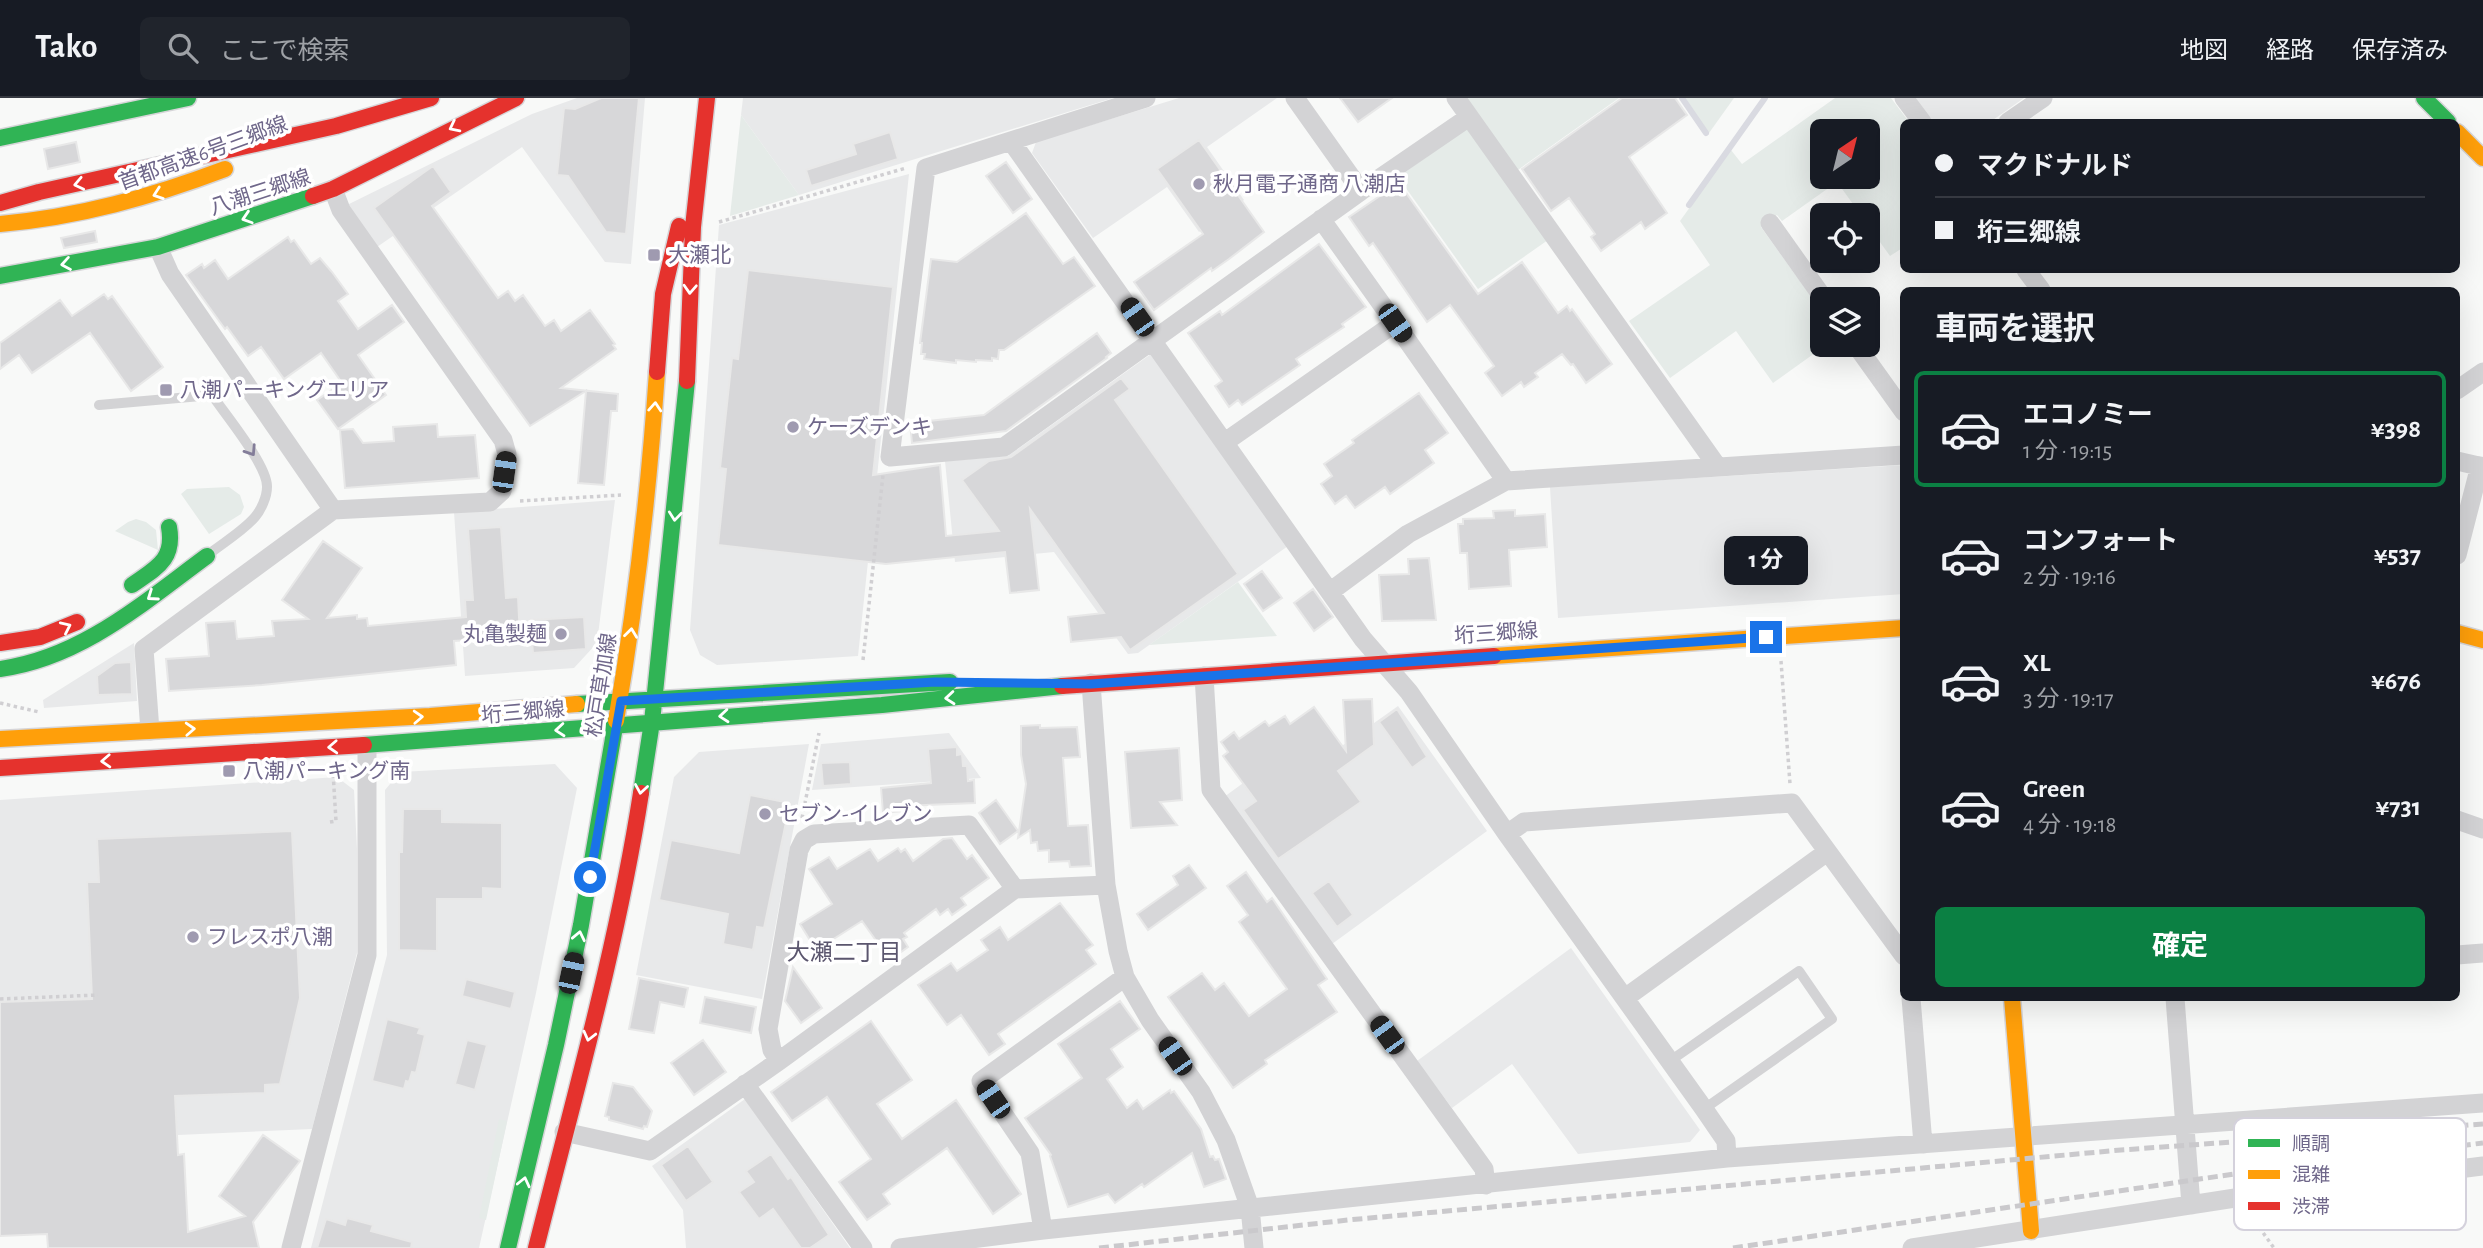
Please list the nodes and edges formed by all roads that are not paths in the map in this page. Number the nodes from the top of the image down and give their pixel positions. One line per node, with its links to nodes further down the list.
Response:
1 (149, 98): 13 (main road)
2 (188, 98): 13 (main road)
3 (430, 98): 20 (main road, 首都高速6号三郷線)
4 (516, 98): 25 (main road, 八潮三郷線, one-way to 25)
5 (708, 98): 19 (main road, 松戸草加線)
6 (1146, 98): 23 (street)
7 (1294, 98): 26 (street)
8 (1456, 98): 14 (street)
9 (1904, 98): 15 (street)
10 (2043, 98): 16 (street)
11 (2424, 98): 17 (main road)
12 (86, 103): 18 (main road)
13 (107, 116): 22 (main road)
14 (1469, 117): 26 (street); 44 (street)
15 (1920, 119)
16 (2012, 119)
17 (2445, 119)
18 (0, 122)
19 (703, 123): 62 (main road, 松戸草加線, one-way to 62); 63 (main road, 松戸草加線, one-way to 19)
20 (337, 126): 27 (main road, 首都高速6号三郷線, one-way to 27); 30 (main road, 首都高速6号三郷線, one-way to 30)
21 (2460, 135): 24 (main road)
22 (0, 138)
23 (1011, 141): 35 (street); 35 (street)
24 (2483, 158)
25 (333, 189): 31 (main road, 八潮三郷線, one-way to 31); 47 (street)
26 (1361, 191): 28 (street)
27 (0, 203)
28 (1321, 219): 34 (street); 35 (street)
29 (1770, 223): 33 (street)
30 (0, 224)
31 (158, 247): 32 (main road, 八潮三郷線, one-way to 32); 47 (street)
32 (0, 276)
33 (1815, 287)
34 (1395, 323): 41 (street); 46 (street)
35 (1153, 339): 41 (street)
36 (1865, 357): 40 (street)
37 (2483, 372): 38 (street)
38 (2460, 388)
39 (99, 405): 50 (lane, one-way to 50)
40 (1900, 406)
41 (1225, 442): 51 (street)
42 (1900, 455): 44 (street)
43 (2460, 462): 45 (street)
44 (1717, 466): 46 (street)
45 (2481, 467): 49 (street)
46 (1506, 481): 51 (street)
47 (333, 510): 66 (street)
48 (169, 527): 52 (main road)
49 (2460, 544)
50 (207, 556): 59 (main road, one-way to 59)
51 (1331, 591): 58 (street)
52 (120, 595)
53 (91, 613): 57 (main road, one-way to 53)
54 (1900, 628): 58 (main road, 垳三郷線)
55 (2460, 634): 56 (main road)
56 (2483, 640)
57 (0, 643)
58 (1381, 662): 60 (main road, 垳三郷線); 72 (street)
59 (0, 669)
60 (1204, 676): 61 (main road, 垳三郷線); 96 (street)
61 (1091, 684): 62 (main road, 垳三郷線); 64 (main road, 垳三郷線, one-way to 64); 74 (street)
62 (656, 698): 63 (main road, 垳三郷線); 64 (main road, 松戸草加線)
63 (621, 701): 65 (main road, 松戸草加線); 66 (main road, 垳三郷線, one-way to 63)
64 (652, 722): 65 (main road, 垳三郷線); 92 (main road, 松戸草加線, one-way to 92)
65 (617, 724): 68 (main road, 垳三郷線, one-way to 68); 103 (main road, 松戸草加線, one-way to 65)
66 (150, 731): 67 (main road, 垳三郷線)
67 (0, 738)
68 (367, 746): 69 (main road, 垳三郷線, one-way to 69); 102 (street)
69 (0, 768)
70 (2460, 821): 71 (street)
71 (2483, 829)
72 (1507, 834): 73 (street); 80 (street)
73 (1827, 852): 76 (street); 80 (street)
74 (1106, 885): 75 (street); 79 (street)
75 (1015, 889): 84 (street); 84 (street)
76 (1900, 951)
77 (2483, 953): 78 (street)
78 (2460, 955)
79 (1125, 977): 99 (street); 100 (street)
80 (1625, 998): 85 (street)
81 (1911, 1001): 94 (street)
82 (2012, 1001): 93 (main road)
83 (2175, 1001): 91 (street)
84 (779, 1060): 86 (street)
85 (1670, 1061): 88 (street); 88 (lane)
86 (745, 1084): 92 (street); 105 (street)
87 (2483, 1104): 89 (street)
88 (1704, 1109): 95 (street)
89 (2274, 1118)
90 (2234, 1121): 91 (street)
91 (2185, 1124): 93 (street); 98 (street)
92 (564, 1132): 104 (main road, 松戸草加線)
93 (2022, 1136): 94 (street); 101 (main road)
94 (1923, 1144): 95 (street)
95 (1727, 1158): 96 (street)
96 (1486, 1185): 99 (street)
97 (2234, 1198): 98 (street)
98 (2191, 1205): 101 (street)
99 (1250, 1208): 100 (street); 107 (street)
100 (1043, 1230): 106 (street)
101 (2031, 1231): 108 (street)
102 (291, 1248)
103 (508, 1248)
104 (536, 1248)
105 (863, 1248)
106 (900, 1248)
107 (1254, 1248)
108 (1912, 1248)

